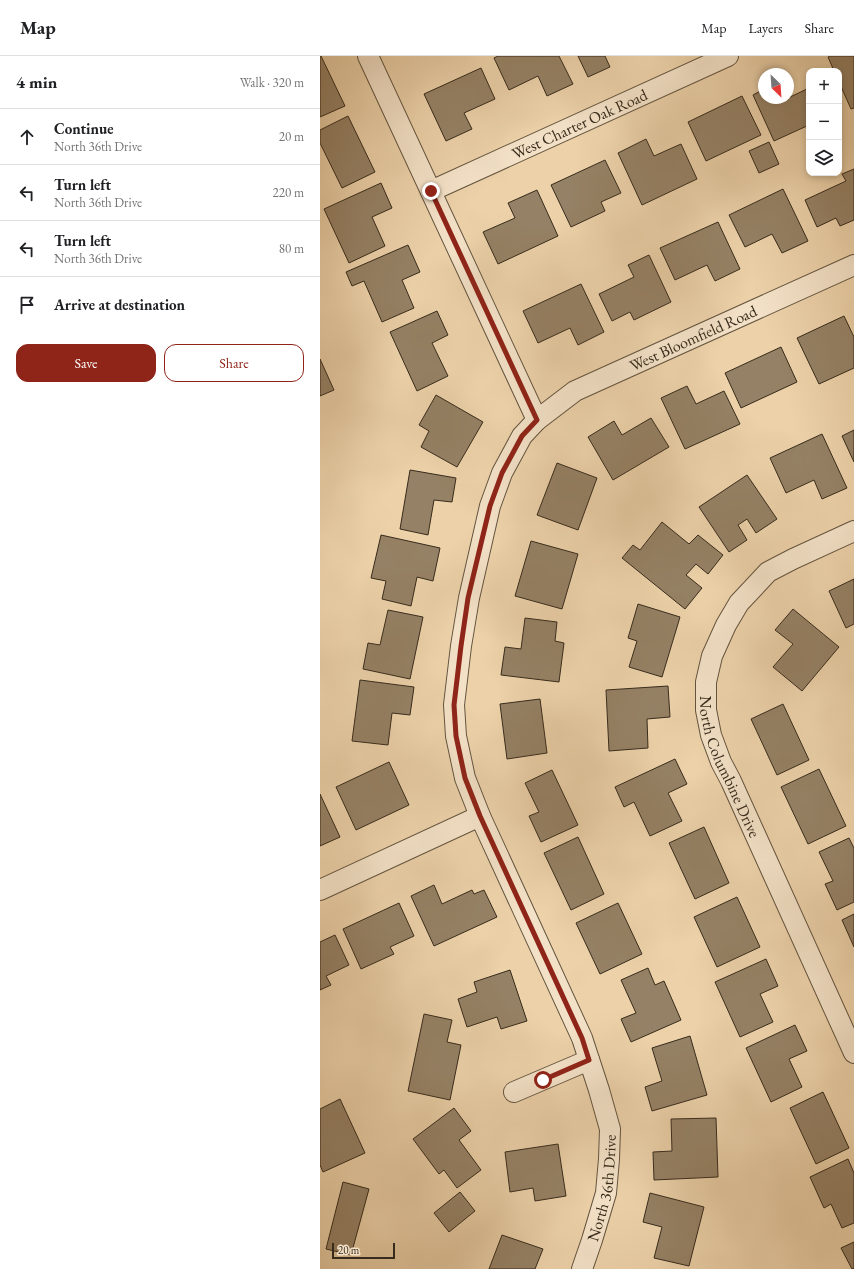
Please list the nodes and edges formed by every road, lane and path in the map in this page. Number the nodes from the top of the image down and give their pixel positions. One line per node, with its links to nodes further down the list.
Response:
1 (368, 56): 3 (street)
2 (728, 56): 3 (street, West Charter Oak Road)
3 (431, 191): 5 (street)
4 (854, 265): 5 (street, West Bloomfield Road)
5 (537, 420): 7 (street, North 36th Drive)
6 (854, 531): 9 (street, North Columbine Drive)
7 (480, 816): 8 (street); 10 (street, North 36th Drive)
8 (320, 890)
9 (854, 1053)
10 (589, 1060): 11 (street); 12 (street, North 36th Drive)
11 (514, 1092)
12 (582, 1269)

